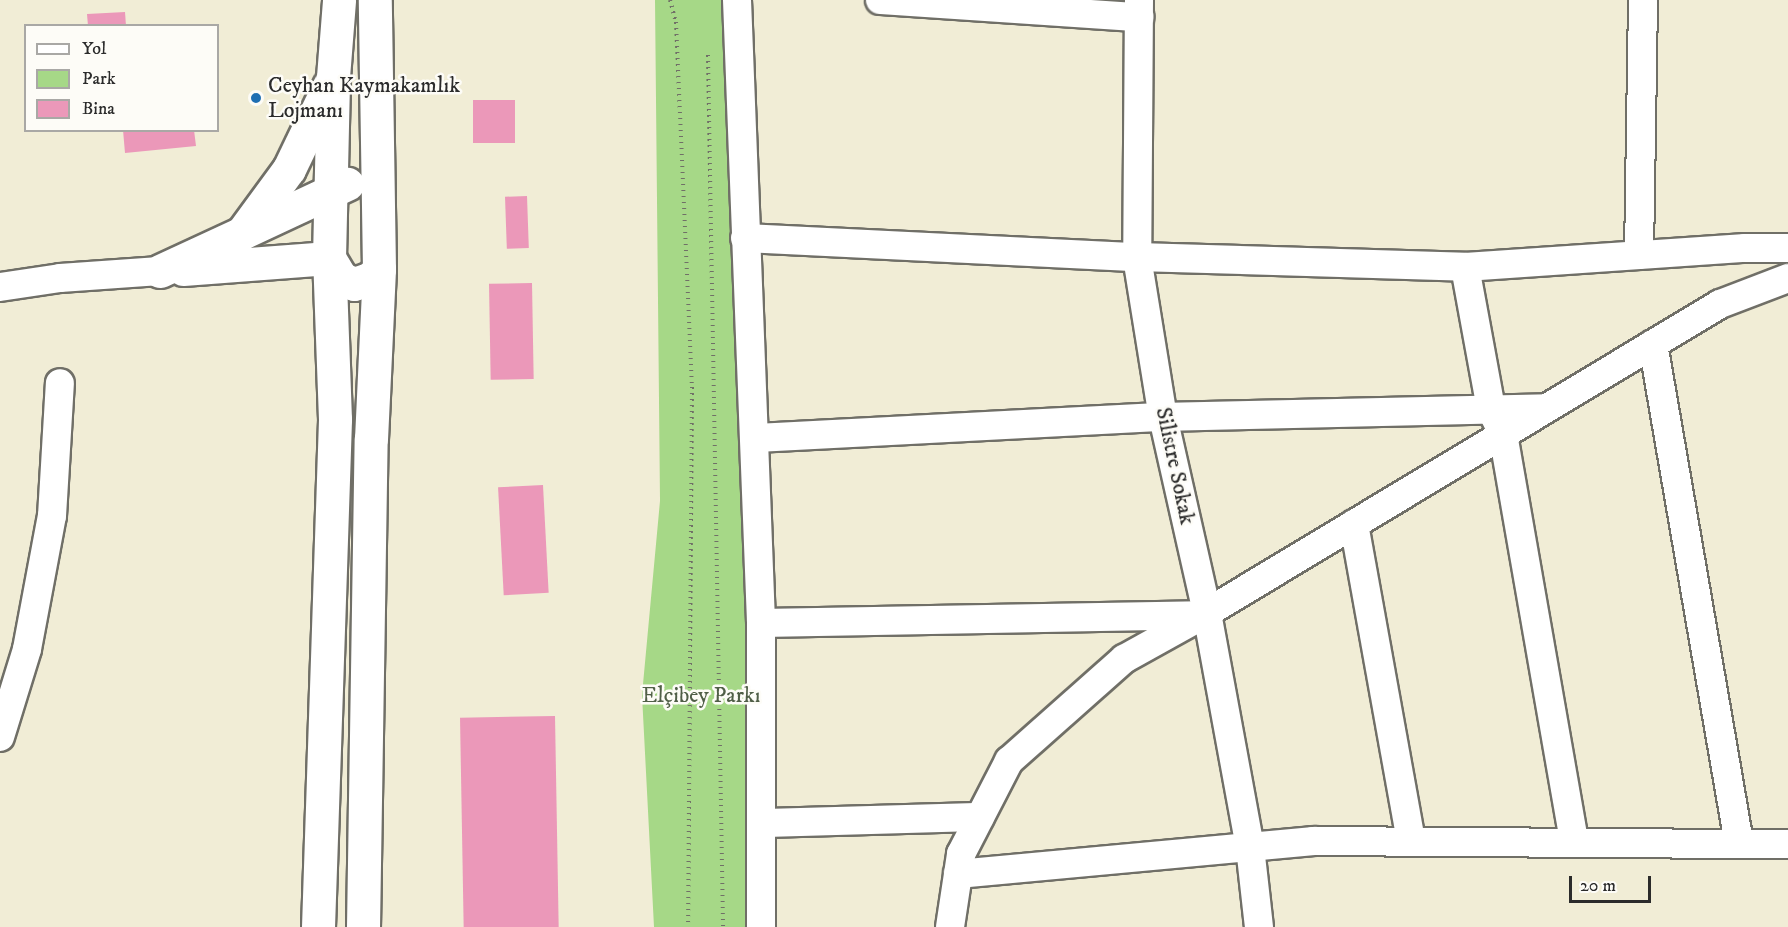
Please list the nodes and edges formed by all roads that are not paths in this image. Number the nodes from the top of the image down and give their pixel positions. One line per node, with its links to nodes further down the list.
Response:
1 (339, 0): 7 (main road)
2 (375, 0): 9 (main road)
3 (737, 0): 11 (street)
4 (880, 0): 6 (street)
5 (1643, 0): 13 (street)
6 (1139, 8): 14 (street, Silistre Sokak)
7 (333, 77): 8 (main road); 10 (main road)
8 (331, 193): 9 (main road); 10 (main road); 15 (main road)
9 (377, 203): 17 (main road)
10 (242, 233): 18 (main road)
11 (745, 238): 14 (street); 27 (street)
12 (1788, 248): 13 (street)
13 (1639, 255): 16 (street)
14 (1137, 257): 16 (street); 25 (street, Silistre Sokak)
15 (329, 258): 17 (main road); 18 (main road); 40 (main road)
16 (1465, 267): 24 (street)
17 (379, 269): 41 (main road)
18 (160, 271): 20 (street)
19 (1788, 278): 21 (street)
20 (0, 287)
21 (1653, 344): 23 (street); 36 (street)
22 (60, 383): 31 (street)
23 (1548, 408): 24 (street); 26 (street)
24 (1491, 409): 25 (street); 26 (street)
25 (1163, 417): 27 (street); 29 (street, Silistre Sokak)
26 (1503, 434): 28 (street); 35 (street)
27 (756, 438): 30 (street)
28 (1354, 524): 29 (street); 34 (street)
29 (1205, 614): 30 (street); 32 (street); 38 (street, Silistre Sokak)
30 (761, 623): 33 (street)
31 (0, 737)
32 (980, 817): 33 (street); 39 (street)
33 (762, 823): 42 (street)
34 (1411, 842): 35 (street); 38 (street)
35 (1574, 842): 36 (street)
36 (1739, 843): 37 (street)
37 (1788, 844)
38 (1250, 847): 39 (street); 44 (street, Silistre Sokak)
39 (958, 874): 43 (street)
40 (318, 927)
41 (363, 927)
42 (761, 927)
43 (950, 927)
44 (1259, 927)

